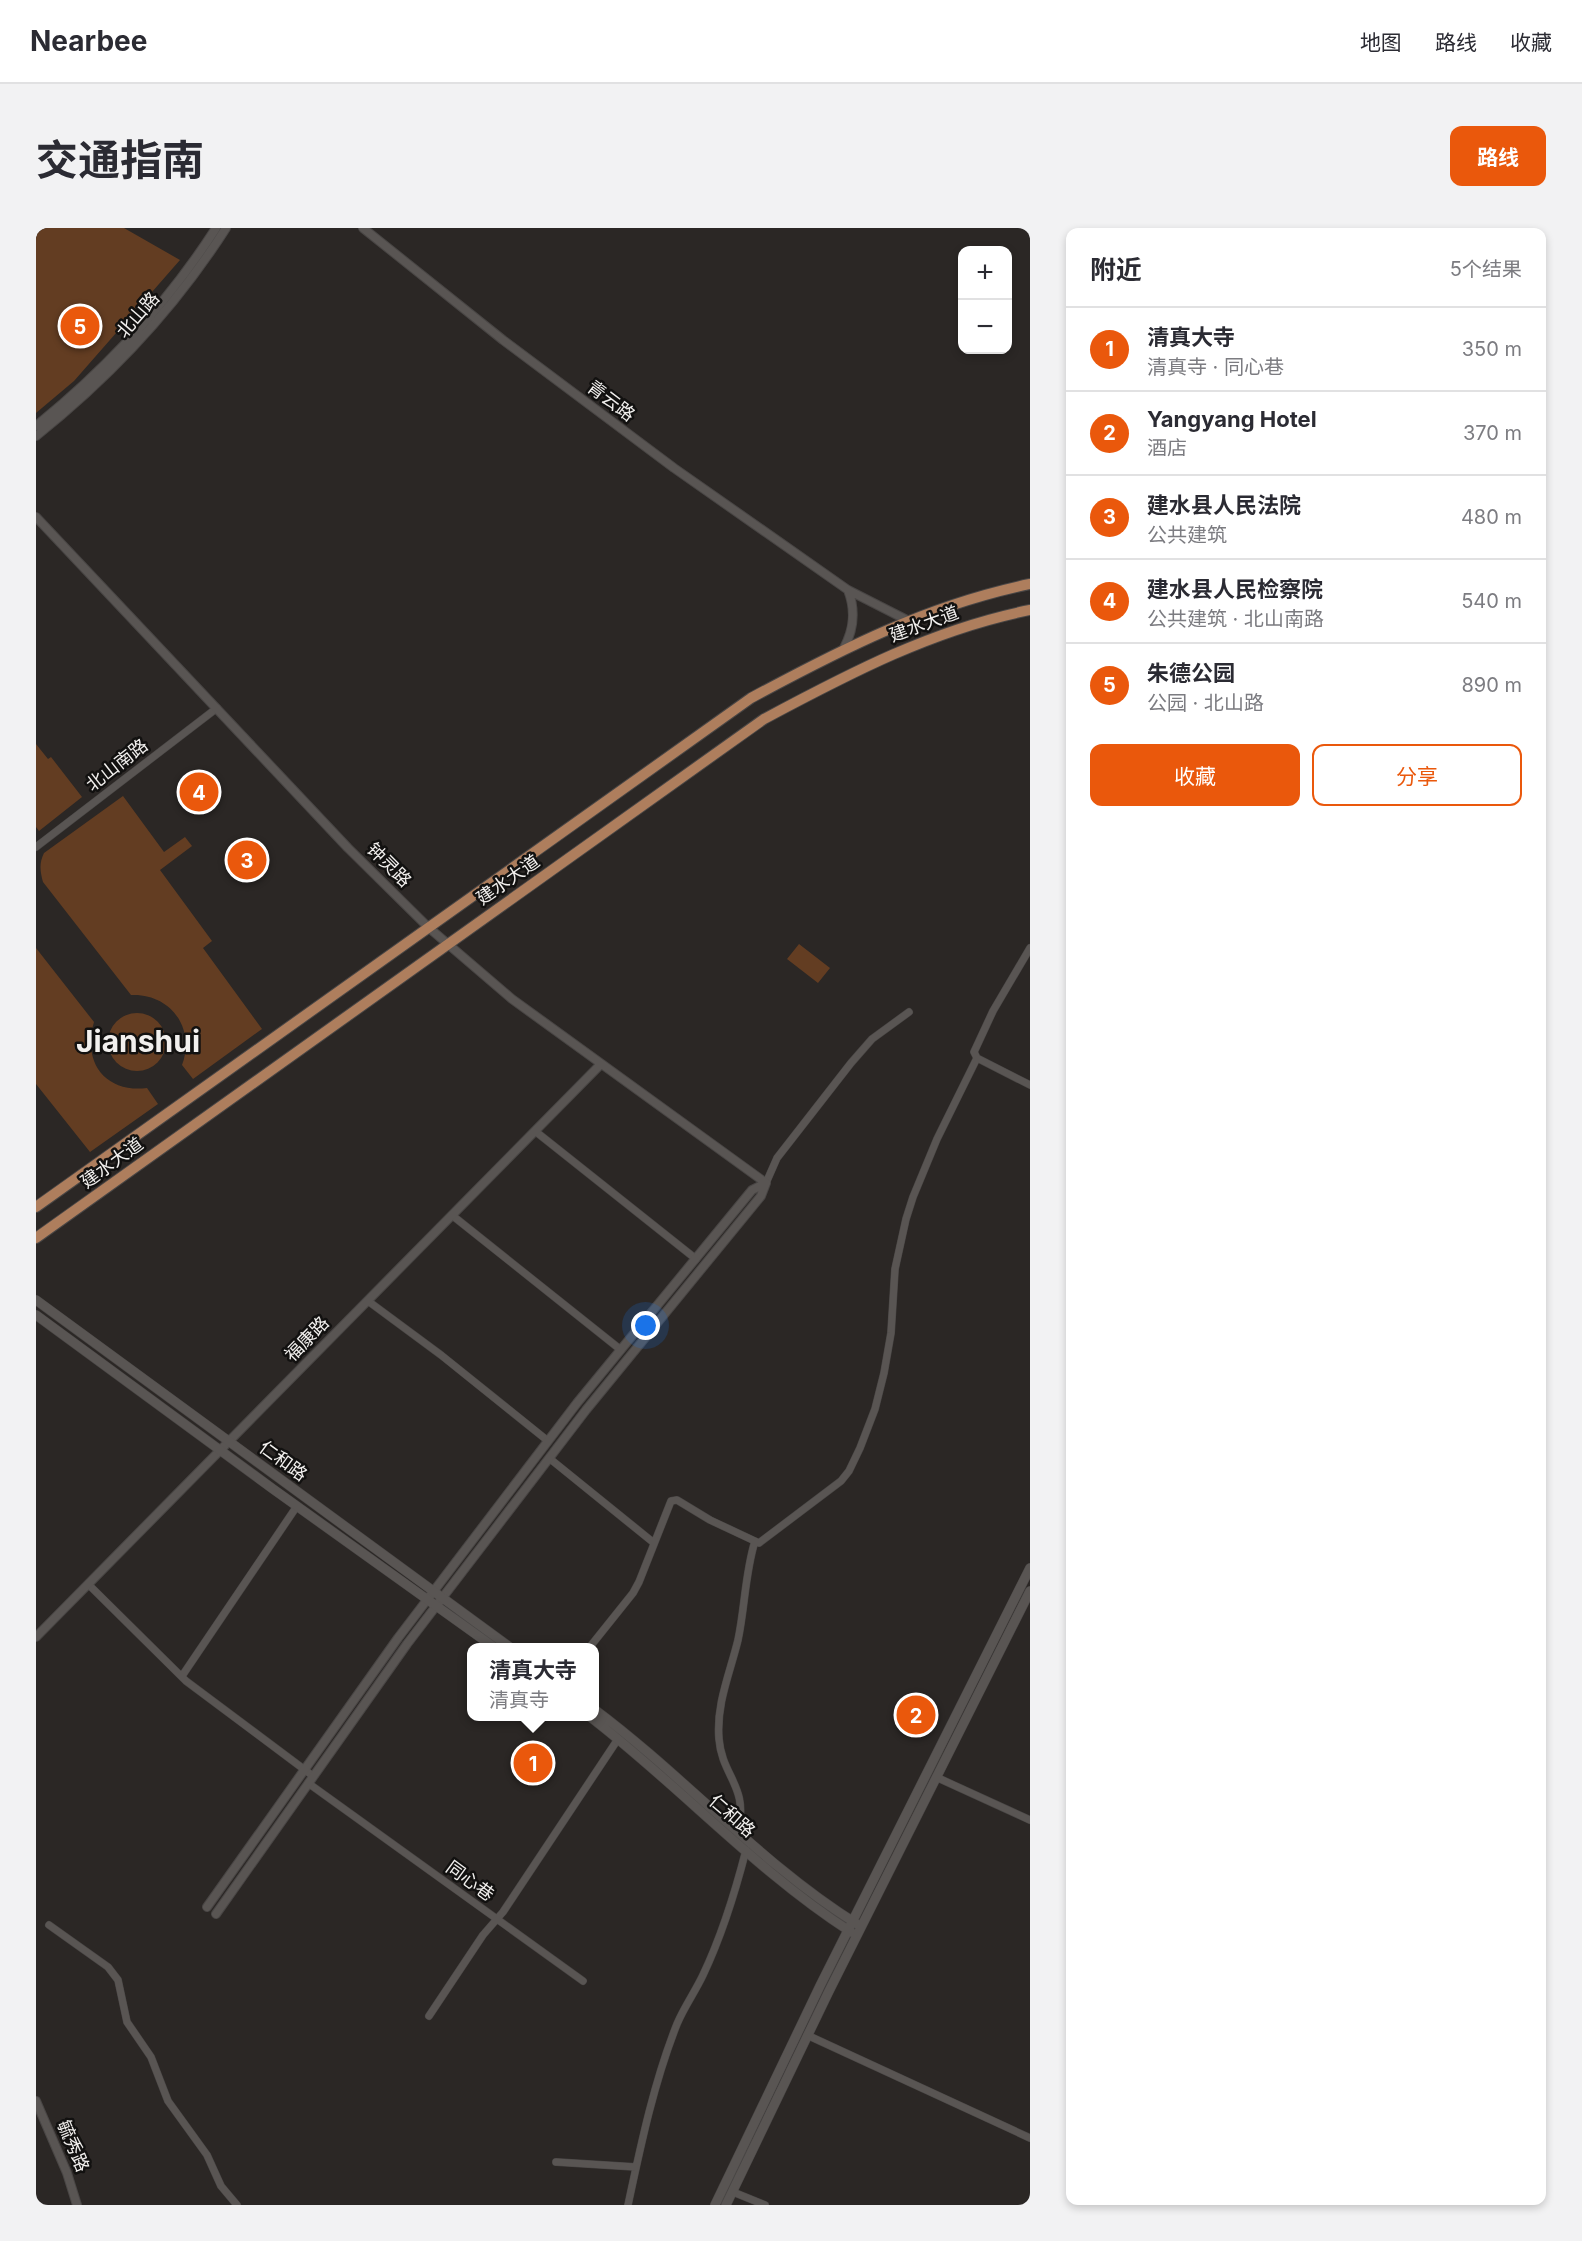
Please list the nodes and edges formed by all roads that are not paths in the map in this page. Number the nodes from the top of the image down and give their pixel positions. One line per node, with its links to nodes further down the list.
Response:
1 (216, 228): 4 (street, 北山路)
2 (225, 228): 5 (street, 北山路)
3 (363, 228): 8 (street, 青云路)
4 (36, 426)
5 (36, 436)
6 (36, 518): 12 (street, 钟灵路)
7 (1030, 584): 10 (main road, 建水大道)
8 (848, 590): 10 (street, 青云路); 11 (street)
9 (1030, 609): 15 (main road, 建水大道)
10 (907, 620): 11 (main road, 建水大道)
11 (844, 648): 14 (main road, 建水大道)
12 (217, 708): 13 (street, 北山南路); 14 (street, 钟灵路)
13 (36, 847)
14 (428, 927): 15 (street, 钟灵路); 23 (main road, 建水大道)
15 (447, 944): 19 (street, 钟灵路); 25 (main road, 建水大道)
16 (1030, 948): 18 (street)
17 (909, 1012): 22 (street)
18 (977, 1058): 20 (street); 36 (street)
19 (601, 1064): 21 (street, 福康路); 22 (street, 钟灵路)
20 (1030, 1085)
21 (535, 1131): 24 (street, 福康路); 26 (street)
22 (766, 1183): 26 (street); 34 (street)
23 (36, 1207)
24 (453, 1216): 28 (street, 福康路); 30 (street)
25 (36, 1238)
26 (696, 1259): 30 (street)
27 (36, 1300): 32 (main road, 仁和路)
28 (368, 1301): 31 (street); 32 (street, 福康路)
29 (36, 1315): 33 (main road, 仁和路)
30 (621, 1350): 31 (street)
31 (548, 1441): 40 (street)
32 (229, 1442): 33 (street, 福康路); 40 (main road, 仁和路)
33 (221, 1451): 35 (main road, 仁和路); 39 (street, 福康路)
34 (549, 1458): 37 (street); 42 (street)
35 (297, 1506): 43 (main road, 仁和路); 49 (street)
36 (755, 1541): 37 (street); 57 (street)
37 (654, 1543): 48 (street)
38 (1030, 1568): 63 (main road)
39 (88, 1584): 45 (street, 福康路); 49 (street, 同心巷)
40 (434, 1590): 42 (main road, 仁和路); 43 (street)
41 (1030, 1590): 54 (main road)
42 (443, 1597): 44 (street); 47 (main road, 仁和路)
43 (427, 1599): 44 (main road, 仁和路); 53 (street)
44 (436, 1606): 46 (main road, 仁和路); 55 (street)
45 (36, 1637)
46 (489, 1643)
47 (506, 1643)
48 (592, 1643)
49 (182, 1676): 53 (street, 同心巷)
50 (599, 1712): 57 (main road, 仁和路)
51 (595, 1721): 52 (main road, 仁和路)
52 (618, 1739): 58 (main road, 仁和路); 61 (street, 同心巷)
53 (304, 1770): 55 (street, 同心巷); 59 (street)
54 (936, 1777): 56 (street); 63 (main road)
55 (311, 1780): 60 (street); 61 (street, 同心巷)
56 (1030, 1820)
57 (738, 1831): 63 (main road, 仁和路)
58 (746, 1850): 63 (main road, 仁和路); 70 (street)
59 (207, 1907)
60 (216, 1914)
61 (496, 1919): 64 (street); 65 (street)
62 (49, 1925): 73 (street)
63 (855, 1928): 66 (main road)
64 (583, 1981)
65 (429, 2016)
66 (803, 2033): 68 (street); 71 (main road); 75 (main road)
67 (36, 2101): 72 (street, 毓秀路)
68 (1030, 2138)
69 (556, 2162): 70 (street)
70 (636, 2167): 74 (street)
71 (732, 2192): 76 (main road); 77 (street)
72 (77, 2205)
73 (237, 2205)
74 (628, 2205)
75 (715, 2205)
76 (726, 2205)
77 (765, 2205)

